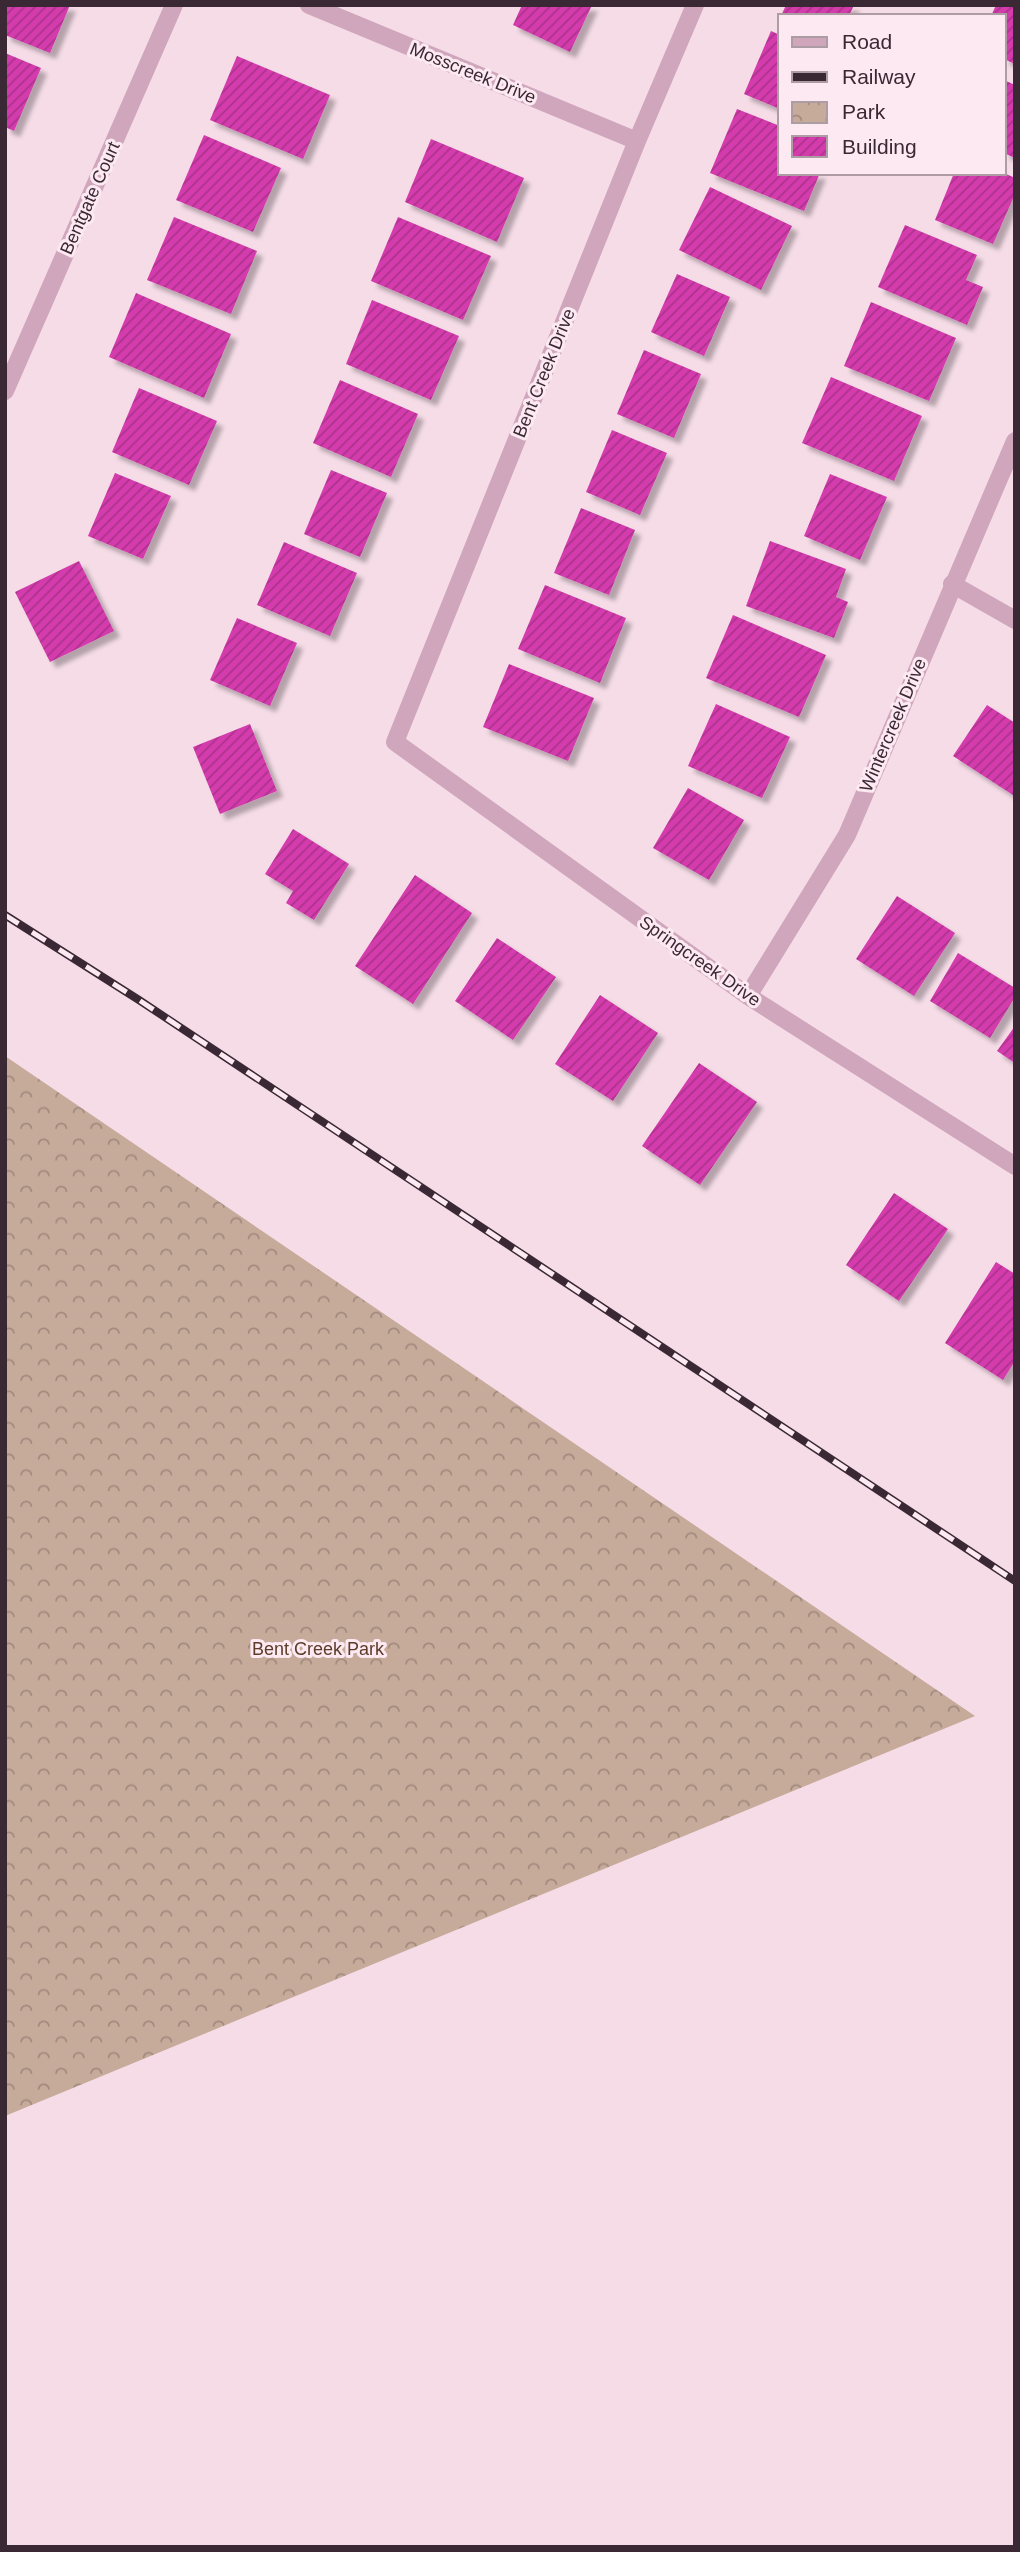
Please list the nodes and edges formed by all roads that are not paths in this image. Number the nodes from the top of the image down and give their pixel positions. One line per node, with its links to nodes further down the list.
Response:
1 (174, 5): 5 (street, Bentgate Court)
2 (309, 5): 4 (street, Mosscreek Drive)
3 (695, 5): 4 (street, Bent Creek Drive)
4 (637, 141): 9 (street, Bent Creek Drive)
5 (5, 391)
6 (1015, 441): 7 (street, Wintercreek Drive)
7 (952, 584): 8 (street); 10 (street, Wintercreek Drive)
8 (1015, 620)
9 (395, 742): 10 (street, Springcreek Drive)
10 (748, 996): 11 (street, Springcreek Drive)
11 (1015, 1166)

